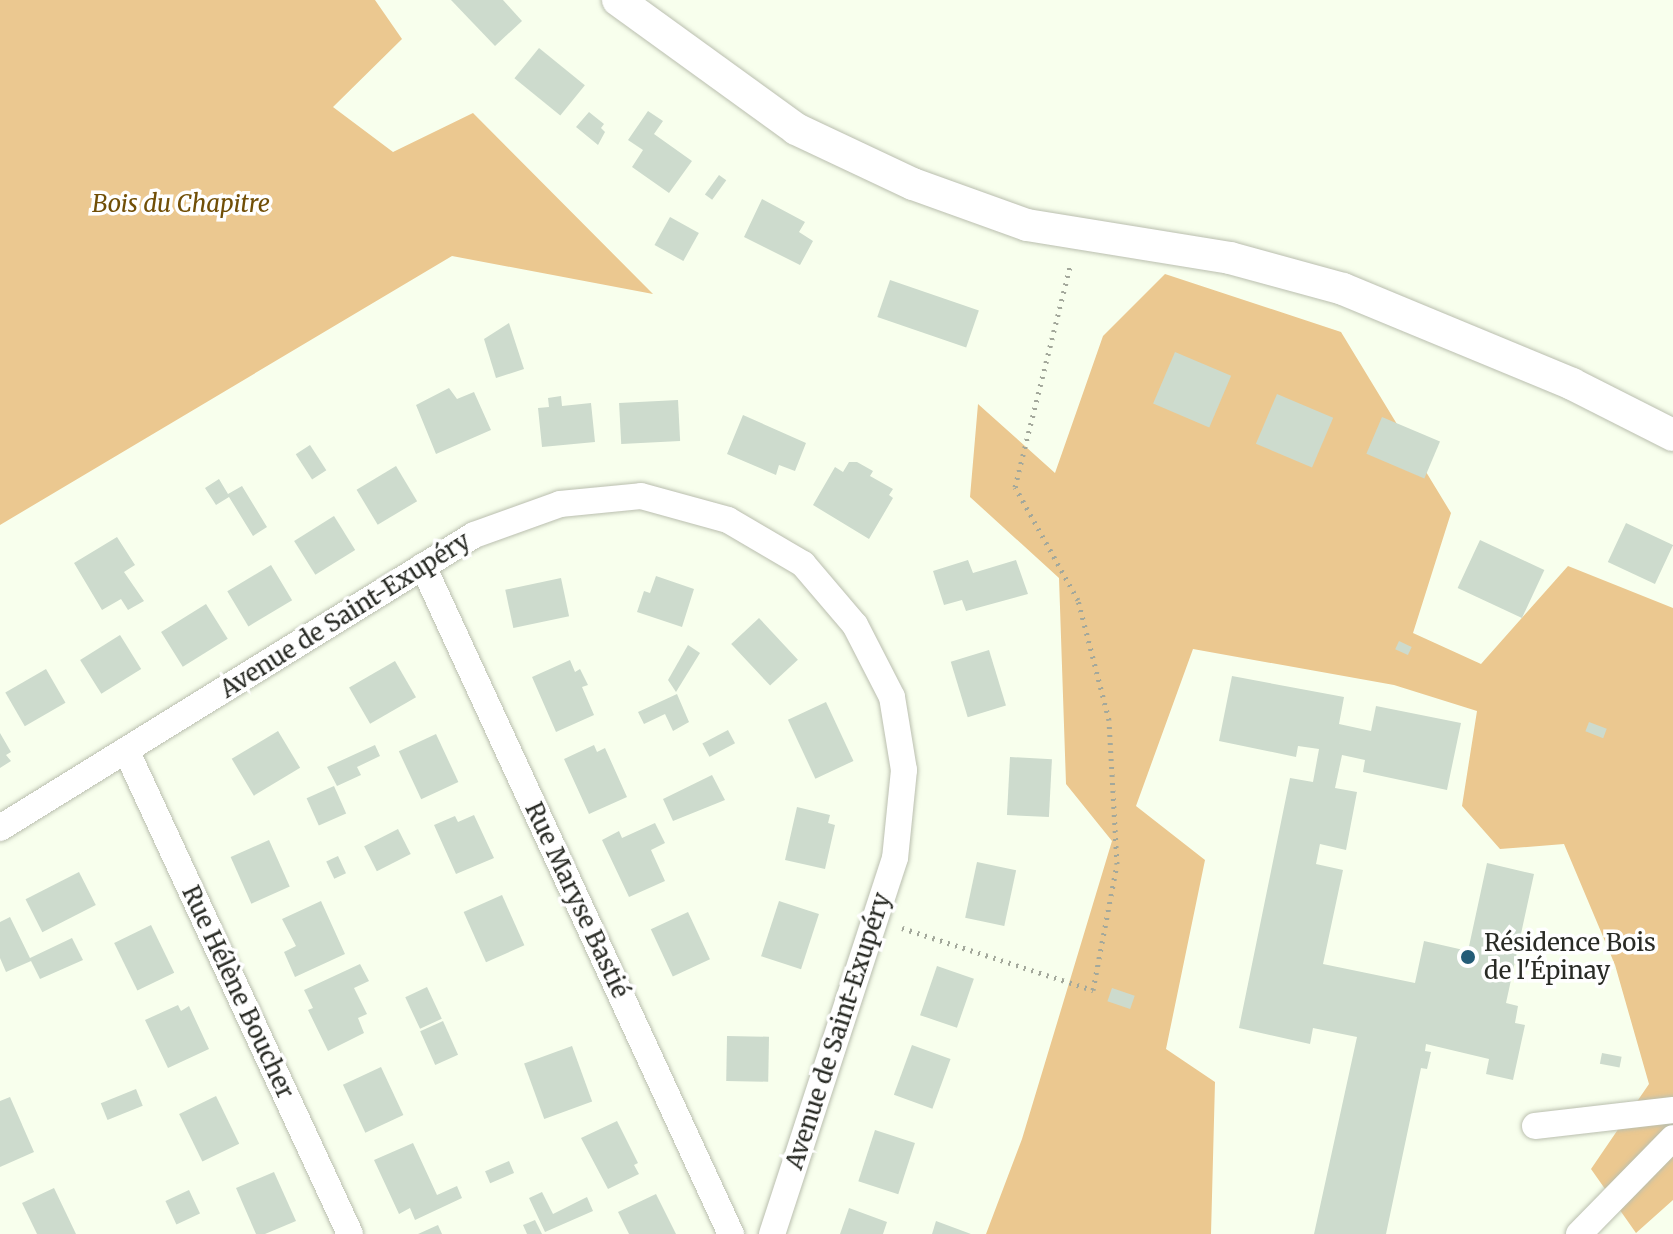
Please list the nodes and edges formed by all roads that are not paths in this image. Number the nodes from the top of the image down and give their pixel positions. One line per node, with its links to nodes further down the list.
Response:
1 (618, 0): 2 (street)
2 (1673, 435)
3 (423, 566): 4 (street, Avenue de Saint-Exupéry); 10 (street, Rue Maryse Bastié); 11 (street, Avenue de Saint-Exupéry)
4 (126, 750): 5 (street, Avenue de Saint-Exupéry); 9 (street, Rue Hélène Boucher)
5 (0, 828)
6 (1673, 1110): 7 (street)
7 (1535, 1126)
8 (1673, 1138): 12 (street)
9 (350, 1234)
10 (731, 1234)
11 (772, 1234)
12 (1579, 1234)

